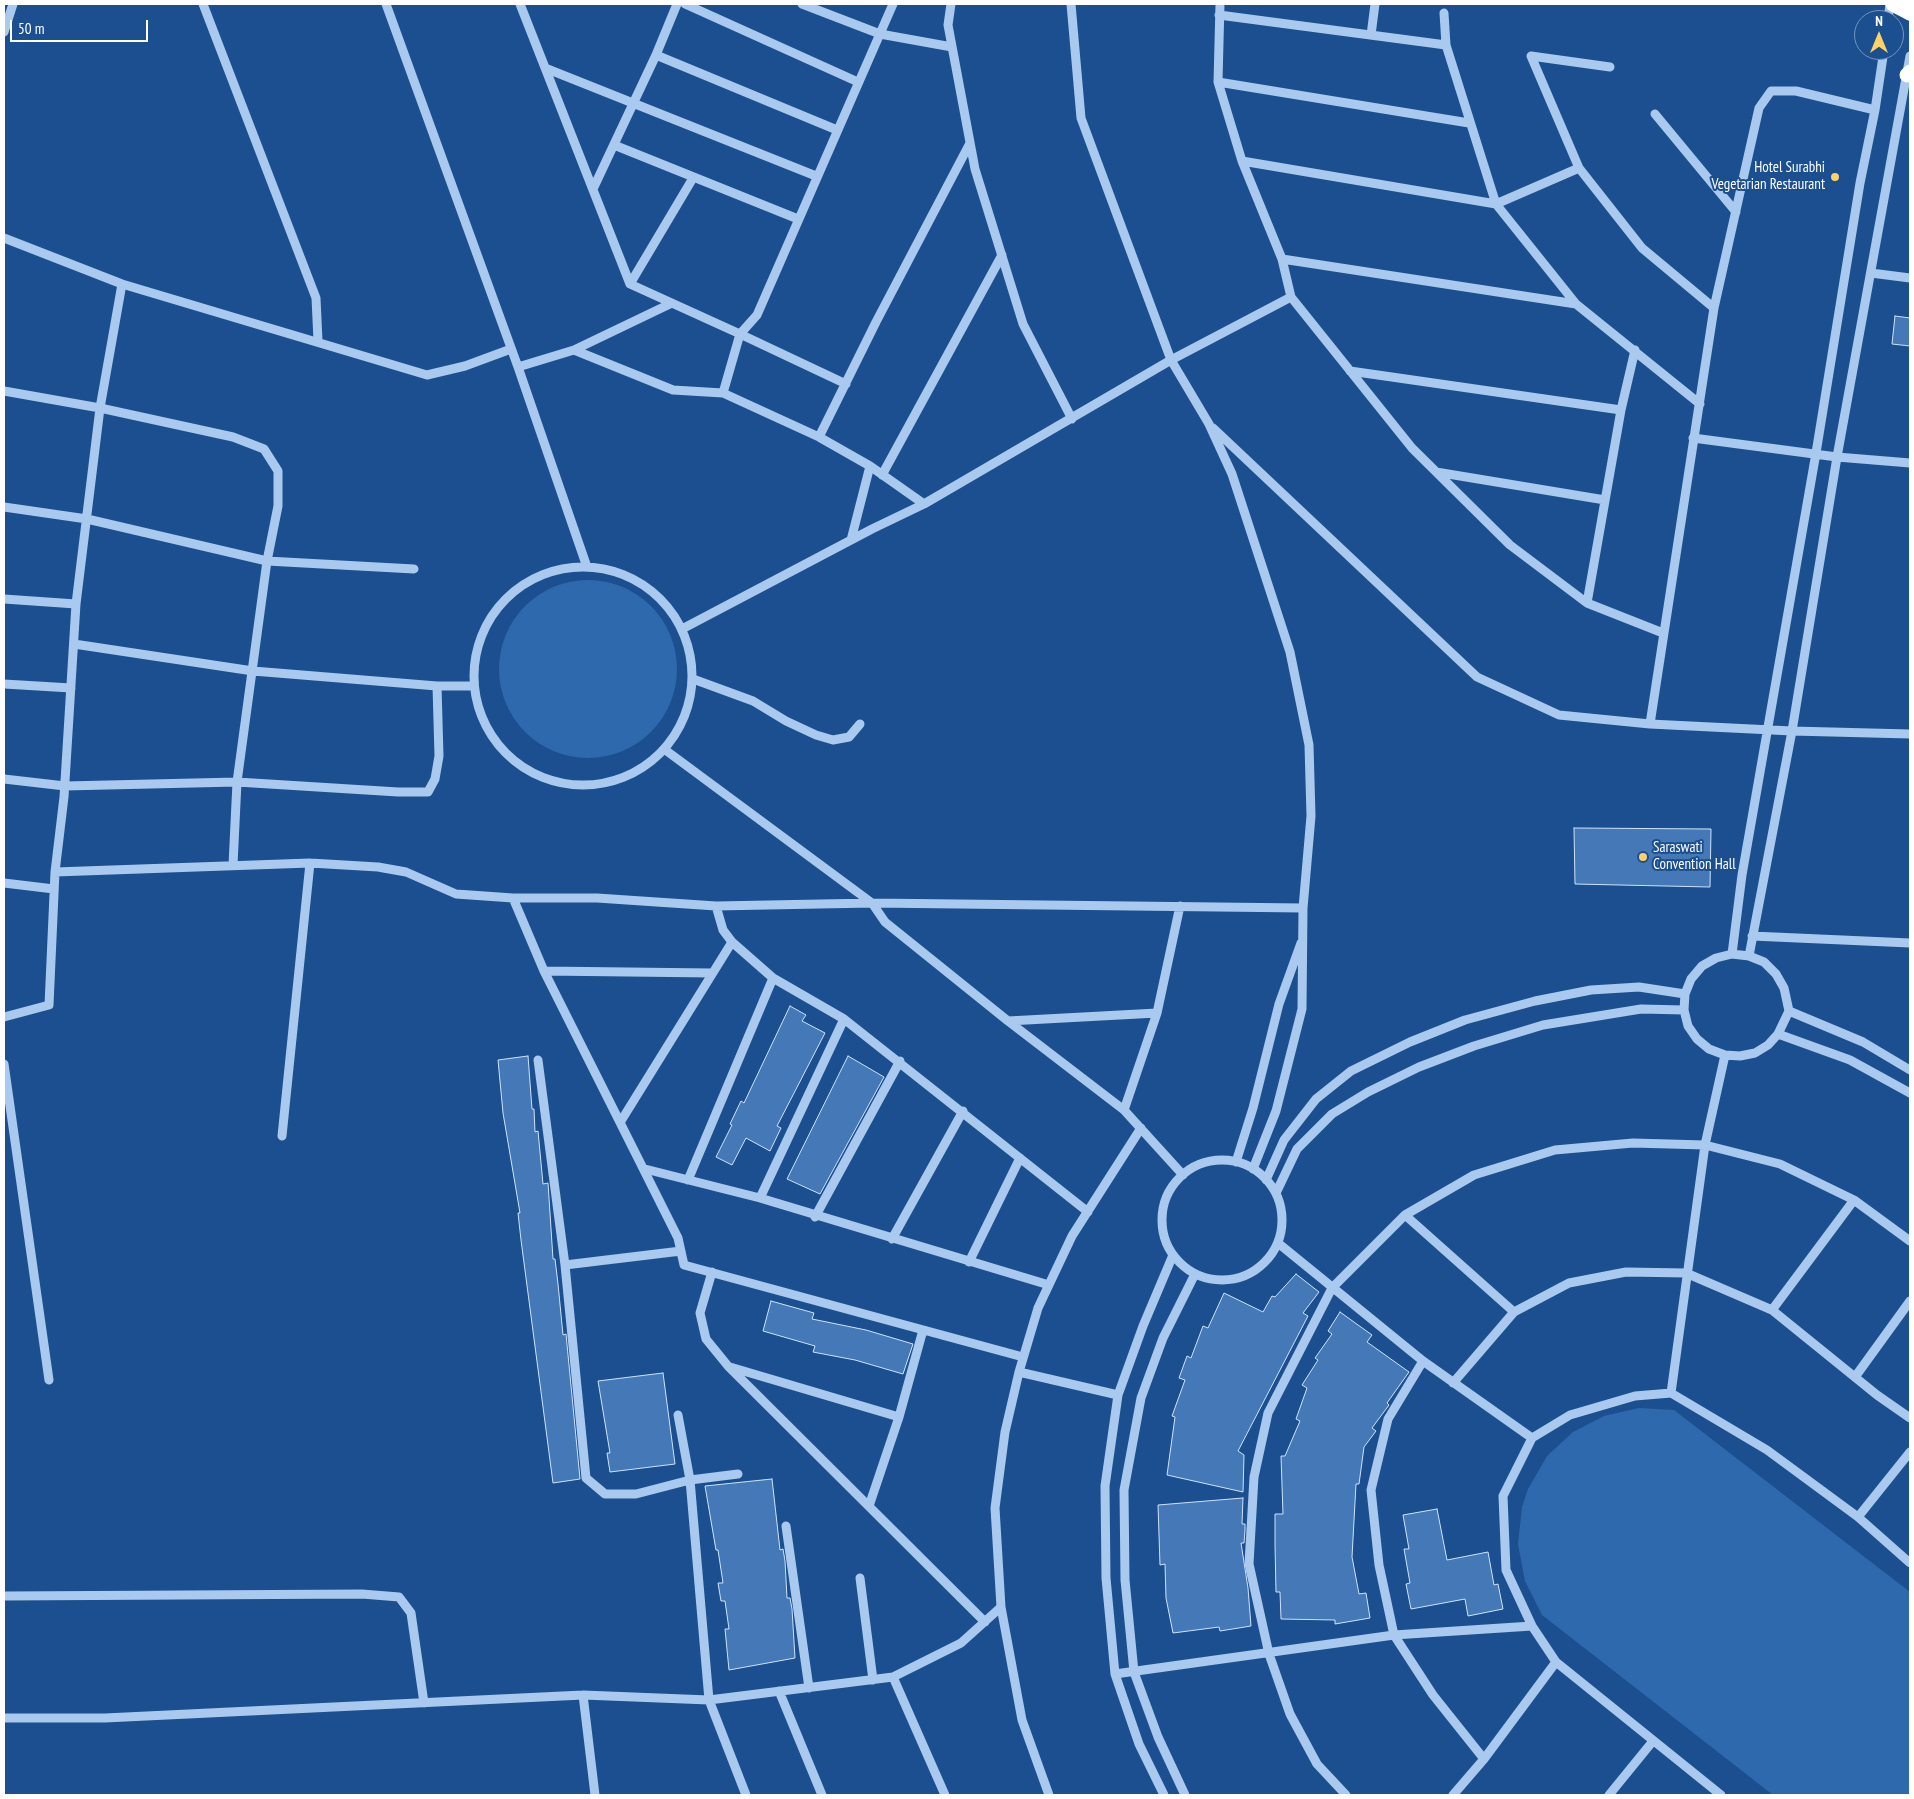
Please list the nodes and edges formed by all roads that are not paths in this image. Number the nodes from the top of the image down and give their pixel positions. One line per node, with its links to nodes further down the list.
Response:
1 (13, 4): 17 (street)
2 (204, 4): 57 (street)
3 (386, 4): 58 (street)
4 (520, 4): 26 (street)
5 (677, 4): 22 (street)
6 (685, 4): 28 (street)
7 (802, 4): 18 (street)
8 (893, 4): 18 (street)
9 (951, 4): 21 (street)
10 (1071, 4): 61 (street)
11 (1220, 4): 16 (street)
12 (1376, 4): 19 (street)
13 (1891, 4): 15 (highway)
14 (1444, 12): 20 (street)
15 (1910, 13)
16 (1219, 15): 19 (street); 29 (street)
17 (4, 32)
18 (880, 34): 21 (street); 28 (street)
19 (1372, 35): 20 (street)
20 (1446, 45): 33 (street)
21 (952, 47): 35 (street)
22 (656, 55): 30 (street); 34 (street)
23 (1910, 56): 27 (street)
24 (1882, 60): 31 (street)
25 (1610, 67): 38 (street)
26 (545, 68): 30 (street); 41 (street)
27 (1909, 74): 48 (street)
28 (858, 82): 34 (street)
29 (1218, 82): 33 (street); 37 (street)
30 (634, 104): 36 (street); 39 (street)
31 (1875, 110): 43 (street); 74 (street)
32 (1655, 114): 43 (street)
33 (1469, 123): 42 (street)
34 (837, 130): 39 (street)
35 (970, 143): 46 (street); 64 (street)
36 (614, 145): 40 (street); 41 (street)
37 (1242, 161): 42 (street); 47 (street)
38 (1579, 168): 42 (street); 55 (street)
39 (816, 176): 44 (street)
40 (694, 178): 44 (street); 51 (street)
41 (593, 189): 51 (street)
42 (1496, 204): 54 (street)
43 (1736, 212): 55 (street)
44 (798, 218): 56 (street)
45 (4, 238): 50 (street)
46 (1002, 255): 70 (street); 79 (street)
47 (1282, 259): 52 (street); 54 (street)
48 (1871, 272): 49 (street); 75 (street)
49 (1910, 278)
50 (122, 284): 57 (street); 68 (street)
51 (630, 284): 53 (street)
52 (1291, 297): 61 (street); 63 (street)
53 (672, 303): 56 (street); 59 (street)
54 (1576, 304): 60 (street)
55 (1714, 308): 67 (street)
56 (740, 334): 64 (street); 66 (street)
57 (318, 342): 58 (street)
58 (511, 349): 62 (street)
59 (574, 350): 62 (street); 66 (street)
60 (1635, 350): 67 (street); 69 (street)
61 (1171, 360): 70 (street); 71 (street)
62 (518, 366): 86 (street)
63 (1350, 371): 69 (street); 78 (street)
64 (846, 384): 72 (street)
65 (4, 391): 68 (street)
66 (723, 393): 72 (street)
67 (1700, 404): 73 (street)
68 (100, 408): 83 (street); 85 (street)
69 (1620, 410): 80 (street)
70 (1072, 419): 81 (street)
71 (1209, 424): 101 (street); 118 (street)
72 (820, 437): 77 (street)
73 (1693, 438): 74 (street); 92 (street)
74 (1816, 453): 75 (street); 102 (street)
75 (1837, 456): 76 (street); 103 (street)
76 (1910, 463)
77 (870, 466): 79 (street); 84 (street)
78 (1435, 472): 80 (street); 89 (street)
79 (882, 475): 81 (street)
80 (1605, 500): 89 (street)
81 (924, 504): 84 (street)
82 (4, 507): 83 (street)
83 (87, 519): 85 (street); 90 (street)
84 (851, 540): 91 (street)
85 (266, 561): 87 (street); 94 (street)
86 (587, 567): 91 (street); 98 (street)
87 (414, 569)
88 (4, 599): 90 (street)
89 (1587, 603): 92 (street)
90 (76, 604): 93 (street)
91 (682, 629): 95 (street)
92 (1663, 633): 101 (street)
93 (74, 644): 94 (street); 99 (street)
94 (253, 671): 97 (street); 107 (street)
95 (693, 679): 100 (street); 105 (street)
96 (4, 684): 99 (street)
97 (437, 686): 98 (street); 107 (street)
98 (474, 686): 105 (street)
99 (71, 688): 108 (street)
100 (860, 724)
101 (1650, 724): 102 (street)
102 (1768, 730): 103 (street); 123 (street)
103 (1792, 731): 104 (street); 120 (street)
104 (1910, 734)
105 (664, 750): 115 (street)
106 (4, 779): 108 (street)
107 (237, 782): 108 (street); 110 (street)
108 (65, 786): 111 (street)
109 (310, 863): 110 (street); 114 (street); 146 (street)
110 (233, 864): 111 (street)
111 (55, 872): 113 (street)
112 (4, 883): 113 (street)
113 (54, 889): 132 (street)
114 (513, 898): 116 (street); 125 (street)
115 (872, 903): 116 (street); 117 (street); 134 (street)
116 (716, 906): 121 (street)
117 (1180, 906): 118 (street); 131 (street)
118 (1303, 908): 119 (street)
119 (1304, 936): 149 (street); 151 (street)
120 (1752, 936): 122 (street); 124 (street)
121 (732, 942): 126 (street); 127 (street)
122 (1910, 943)
123 (1732, 954): 124 (street); 128 (street)
124 (1749, 956): 130 (street)
125 (544, 971): 126 (street); 144 (street)
126 (712, 973): 144 (street)
127 (773, 978): 133 (street); 153 (street)
128 (1685, 994): 129 (street); 154 (street)
129 (1684, 1010): 136 (street); 155 (street)
130 (1788, 1011): 135 (street); 140 (street)
131 (1157, 1013): 134 (street); 142 (street)
132 (4, 1017)
133 (844, 1019): 138 (street); 156 (street)
134 (1008, 1021): 142 (street)
135 (1778, 1034): 136 (street); 141 (street)
136 (1725, 1055): 147 (street)
137 (538, 1060): 167 (street)
138 (900, 1061): 143 (street); 160 (street)
139 (4, 1064): 182 (street)
140 (1910, 1070)
141 (1910, 1093)
142 (1124, 1110): 145 (street)
143 (963, 1111): 148 (street); 161 (street)
144 (620, 1120): 150 (street)
145 (1141, 1128): 152 (street); 158 (street)
146 (282, 1136)
147 (1704, 1145): 157 (street); 159 (street); 169 (street)
148 (1020, 1158): 158 (street); 166 (street)
149 (1236, 1162): 151 (street); 152 (street)
150 (644, 1169): 153 (street); 164 (street)
151 (1253, 1169): 154 (street)
152 (1183, 1174): 165 (street)
153 (688, 1180): 156 (street)
154 (1266, 1180): 155 (street)
155 (1276, 1194): 163 (street)
156 (760, 1198): 160 (street)
157 (1854, 1200): 162 (street); 174 (street)
158 (1088, 1212): 171 (street)
159 (1405, 1215): 172 (street); 175 (street)
160 (815, 1217): 161 (street)
161 (892, 1239): 166 (street)
162 (1910, 1241)
163 (1278, 1243): 170 (street); 172 (street)
164 (680, 1251): 167 (street); 168 (street)
165 (1173, 1255): 170 (street); 185 (street)
166 (970, 1262): 171 (street)
167 (565, 1265): 192 (street)
168 (712, 1272): 176 (street); 179 (street)
169 (1686, 1273): 174 (street); 175 (street); 184 (street)
170 (1195, 1274): 205 (street)
171 (1049, 1285): 177 (street)
172 (1332, 1288): 178 (street); 203 (street)
173 (1910, 1301): 181 (street)
174 (1772, 1310): 181 (street)
175 (1514, 1312): 183 (street)
176 (923, 1330): 177 (street); 187 (street)
177 (1023, 1357): 180 (street)
178 (1423, 1361): 183 (street); 202 (street)
179 (728, 1366): 187 (street); 193 (street)
180 (1019, 1372): 185 (street); 199 (street)
181 (1854, 1377): 188 (street)
182 (49, 1380)
183 (1453, 1383): 189 (street)
184 (1671, 1393): 189 (street); 194 (street)
185 (1118, 1396): 206 (street)
186 (678, 1415): 192 (street)
187 (899, 1417): 193 (street)
188 (1910, 1418)
189 (1532, 1438): 201 (street)
190 (1910, 1452): 194 (street)
191 (738, 1474): 192 (street)
192 (690, 1480): 212 (street)
193 (869, 1506): 200 (street)
194 (1858, 1517): 196 (street)
195 (786, 1526): 209 (street)
196 (1910, 1563)
197 (860, 1578): 208 (street)
198 (4, 1596): 213 (street)
199 (1001, 1607): 200 (street); 221 (street)
200 (985, 1622): 207 (street)
201 (1532, 1626): 202 (street); 204 (street)
202 (1394, 1635): 203 (street); 216 (street)
203 (1269, 1654): 205 (street); 224 (street)
204 (1556, 1662): 215 (street); 216 (street)
205 (1134, 1672): 206 (street); 223 (street)
206 (1115, 1674): 222 (street)
207 (893, 1677): 208 (street); 220 (street)
208 (874, 1680): 209 (street)
209 (809, 1688): 210 (street)
210 (779, 1691): 212 (street); 219 (street)
211 (583, 1694): 212 (street); 213 (street); 217 (street)
212 (709, 1700): 218 (street)
213 (424, 1703): 214 (street)
214 (4, 1718)
215 (1653, 1741): 226 (street); 227 (street)
216 (1484, 1759): 225 (street)
217 (595, 1795)
218 (746, 1795)
219 (822, 1795)
220 (945, 1795)
221 (1049, 1795)
222 (1164, 1795)
223 (1185, 1795)
224 (1346, 1795)
225 (1452, 1795)
226 (1609, 1795)
227 (1721, 1795)

